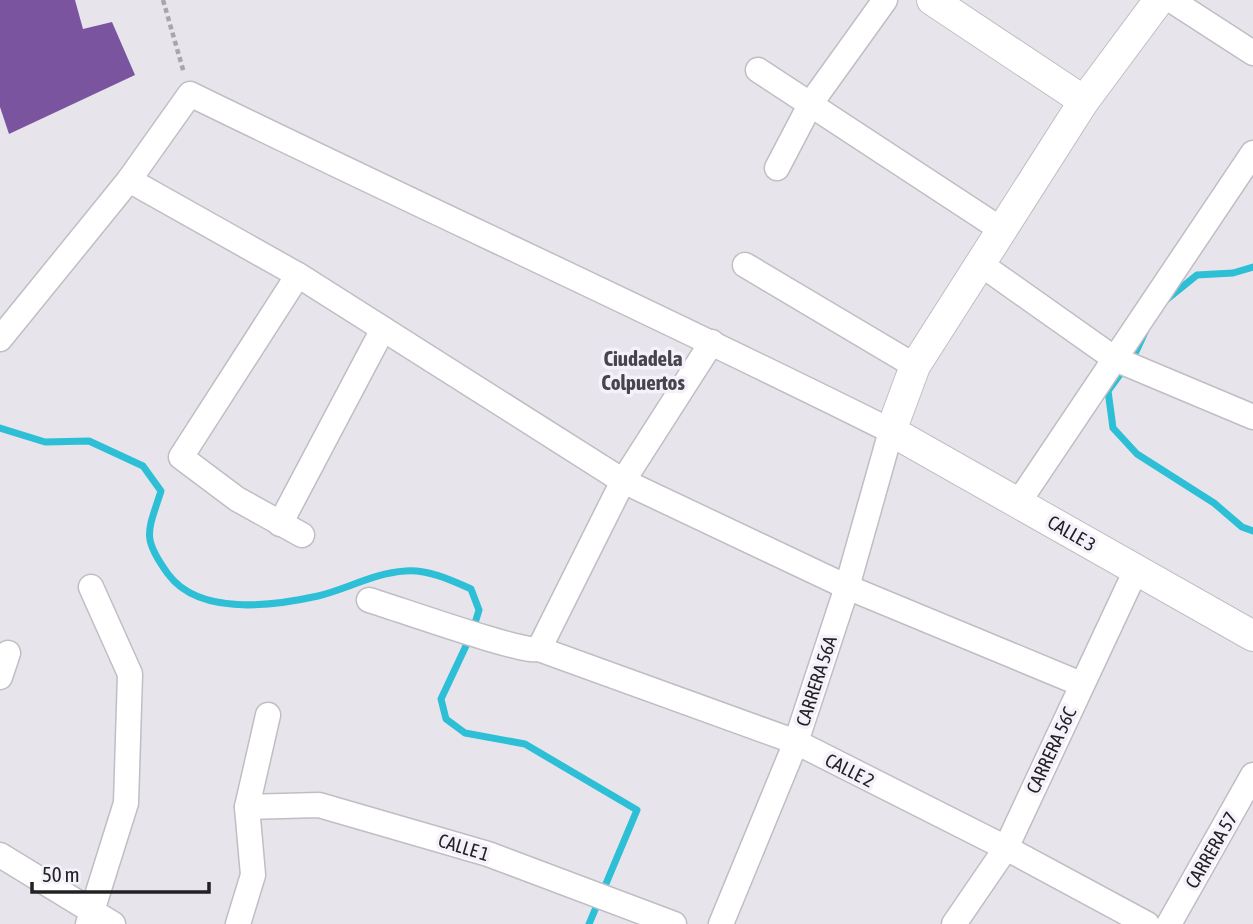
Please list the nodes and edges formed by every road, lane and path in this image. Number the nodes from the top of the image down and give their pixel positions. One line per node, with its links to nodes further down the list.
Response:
1 (163, 0): 8 (path)
2 (885, 0): 10 (street)
3 (932, 0): 9 (main road)
4 (1158, 0): 9 (main road)
5 (1171, 0): 6 (street)
6 (1253, 53)
7 (758, 70): 10 (street)
8 (190, 94): 13 (street); 20 (street)
9 (1084, 101): 14 (main road)
10 (811, 103): 12 (street); 14 (street)
11 (1253, 153): 21 (street)
12 (777, 168)
13 (129, 180): 17 (street); 19 (street)
14 (1002, 230): 16 (main road)
15 (745, 265): 22 (street)
16 (982, 265): 21 (street); 22 (main road)
17 (298, 275): 18 (street); 27 (street)
18 (383, 329): 25 (street); 27 (street)
19 (0, 339)
20 (712, 342): 24 (street); 25 (street)
21 (1115, 359): 23 (street); 26 (street)
22 (915, 366): 24 (main road)
23 (1253, 417)
24 (891, 431): 26 (main road, CALLE 3); 31 (street, CARRERA 56A)
25 (623, 481): 31 (street); 34 (street)
26 (1018, 503): 29 (main road, CALLE 3)
27 (280, 524): 28 (street)
28 (302, 535)
29 (1136, 570): 33 (main road, CALLE 3); 37 (street, CARRERA 56C)
30 (91, 587): 44 (street)
31 (847, 587): 37 (street); 39 (street, CARRERA 56A)
32 (369, 600): 34 (street, CALLE 2)
33 (1253, 636)
34 (539, 649): 39 (street, CALLE 2)
35 (8, 653): 36 (street)
36 (0, 677)
37 (1081, 684): 42 (street, CARRERA 56C)
38 (268, 716): 41 (street)
39 (796, 742): 42 (street, CALLE 2); 47 (street, CARRERA 56A)
40 (1253, 775): 50 (street, CARRERA 57)
41 (247, 807): 45 (street); 46 (street, CALLE 1)
42 (1006, 848): 48 (street, CARRERA 56C); 49 (street, CALLE 2)
43 (0, 855): 44 (street)
44 (98, 920)
45 (238, 924)
46 (674, 924)
47 (721, 924)
48 (954, 924)
49 (1147, 924)
50 (1168, 924)

